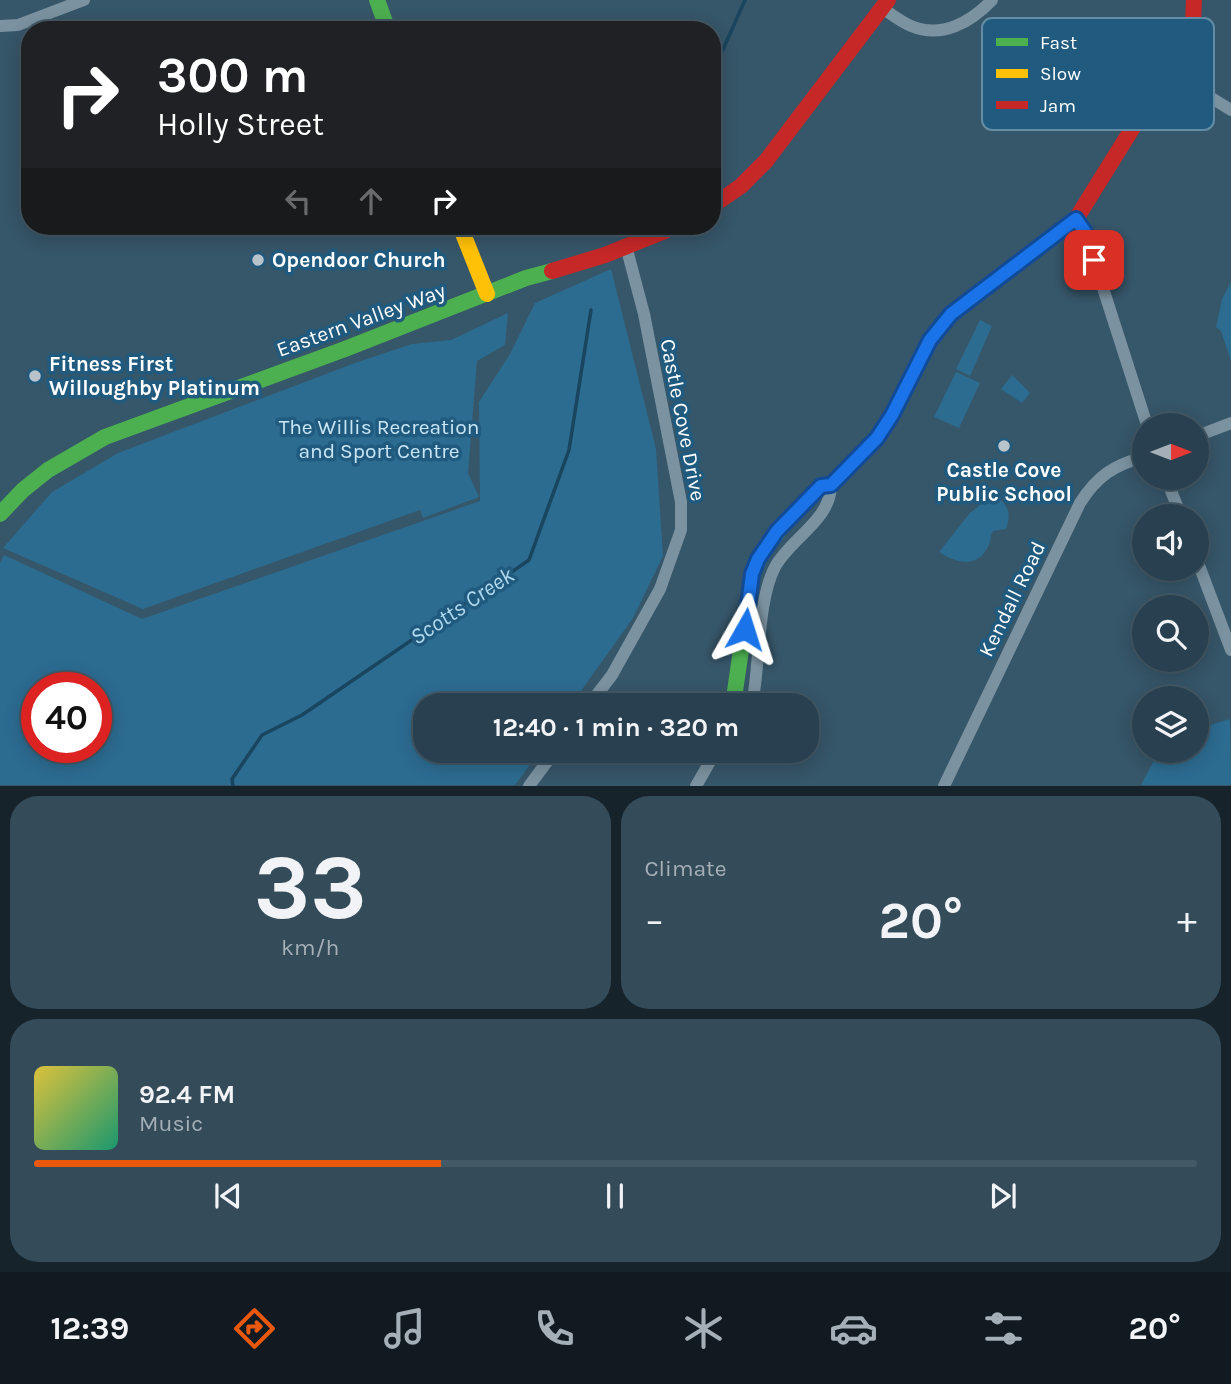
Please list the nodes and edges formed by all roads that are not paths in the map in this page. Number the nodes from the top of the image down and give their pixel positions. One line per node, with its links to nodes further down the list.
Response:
1 (84, 0): 7 (street)
2 (377, 0): 8 (main road)
3 (992, 0): 5 (street)
4 (1194, 0): 6 (main road)
5 (885, 4): 14 (main road)
6 (1192, 18)
7 (29, 21)
8 (385, 21)
9 (21, 24): 10 (street)
10 (0, 26)
11 (1214, 99): 12 (street)
12 (1231, 110)
13 (1133, 130): 15 (main road)
14 (721, 200)
15 (1076, 219): 20 (street); 24 (main road)
16 (464, 235): 19 (main road)
17 (654, 235): 18 (main road, Eastern Valley Way)
18 (626, 246): 19 (main road, Eastern Valley Way); 28 (street, Castle Cove Drive)
19 (487, 294): 25 (main road, Eastern Valley Way)
20 (1143, 413)
21 (1231, 423): 22 (street)
22 (1209, 431)
23 (1132, 460): 35 (street, Kendall Road)
24 (831, 485): 29 (main road); 30 (street)
25 (0, 514)
26 (1205, 581): 27 (street)
27 (1231, 650)
28 (598, 693)
29 (735, 693)
30 (753, 693)
31 (546, 763): 33 (street)
32 (709, 763): 34 (street)
33 (529, 786)
34 (696, 786)
35 (944, 786)

